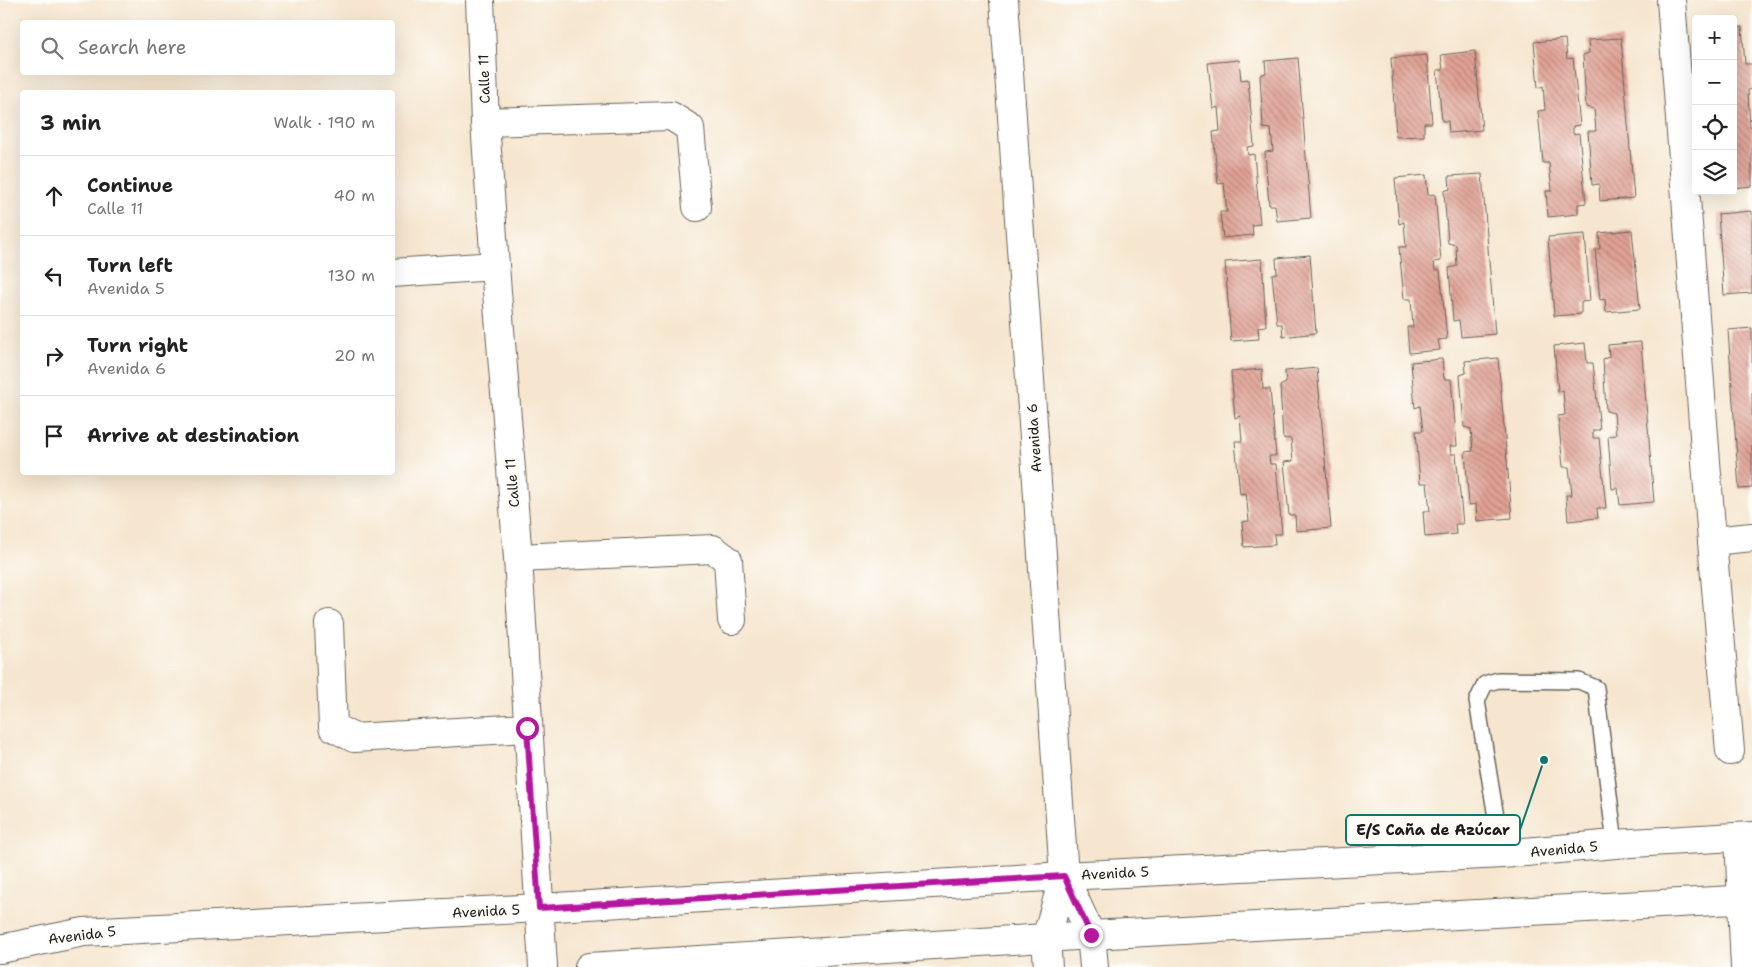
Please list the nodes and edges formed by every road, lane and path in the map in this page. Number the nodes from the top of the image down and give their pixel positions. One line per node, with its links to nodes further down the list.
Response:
1 (480, 0): 4 (street, Calle 11)
2 (1004, 0): 18 (street, Avenida 6)
3 (1671, 0): 9 (street)
4 (485, 122): 5 (street); 6 (street, Calle 11)
5 (697, 207)
6 (495, 266): 7 (street); 10 (street, Calle 11)
7 (395, 273)
8 (1752, 537): 9 (street)
9 (1712, 541): 14 (street)
10 (518, 558): 11 (street); 13 (street, Calle 11)
11 (732, 620)
12 (329, 624): 13 (street)
13 (527, 728): 20 (street, Calle 11)
14 (1730, 751)
15 (1746, 837): 16 (street, Avenida 5); 19 (street)
16 (1615, 844): 17 (street, Avenida 5); 17 (lane)
17 (1502, 854): 18 (street, Avenida 5)
18 (1064, 876): 20 (street, Avenida 5); 21 (street, Avenida 6); 22 (street, Avenida 6)
19 (1747, 899): 21 (street); 28 (street)
20 (539, 908): 23 (street, Avenida 5); 24 (street, Calle 11)
21 (1091, 935): 22 (street); 27 (street, Avenida 6)
22 (1046, 939): 25 (street); 26 (street, Avenida 6)
23 (0, 949)
24 (543, 967)
25 (589, 967)
26 (1048, 967)
27 (1094, 967)
28 (1745, 967)

